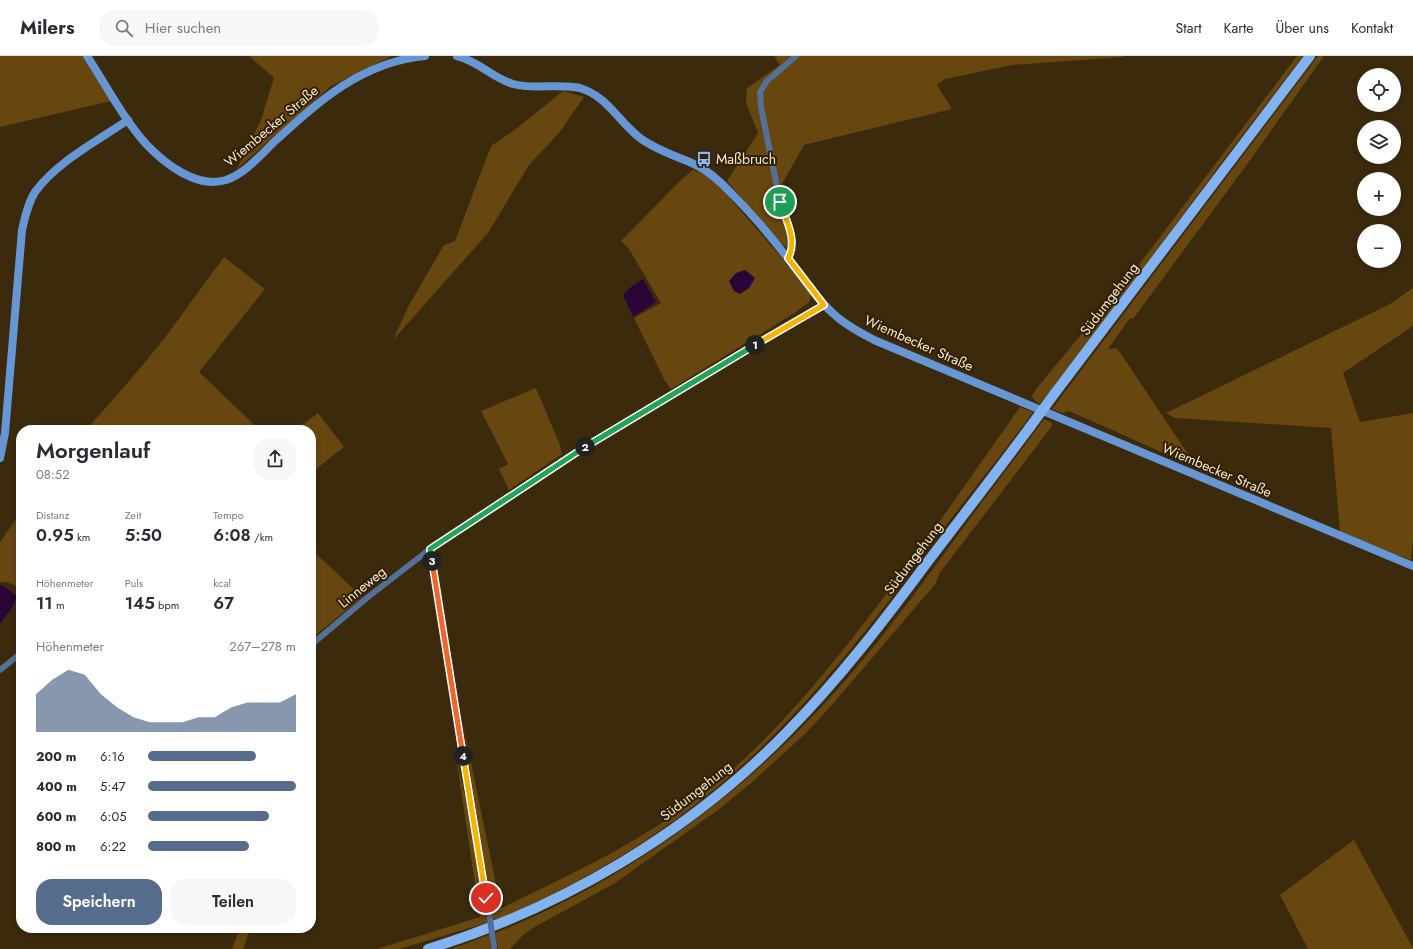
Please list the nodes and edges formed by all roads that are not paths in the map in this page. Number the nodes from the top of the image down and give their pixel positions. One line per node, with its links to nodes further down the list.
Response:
1 (87, 56): 7 (street, Wiembecker Straße)
2 (425, 56): 6 (street, Wiembecker Straße)
3 (457, 56): 8 (street, Wiembecker Straße)
4 (796, 56): 8 (street)
5 (1310, 56): 17 (main road, Südumgehung, bridge)
6 (404, 57): 7 (street, Wiembecker Straße)
7 (128, 120): 10 (street)
8 (788, 258): 9 (street, Wiembecker Straße)
9 (824, 305): 11 (street, Linneweg); 12 (street, Wiembecker Straße)
10 (0, 458)
11 (430, 549): 13 (street, Linneweg); 16 (street, bridge)
12 (1413, 566)
13 (316, 642)
14 (16, 657): 15 (street)
15 (0, 670)
16 (495, 948)
17 (428, 949)

